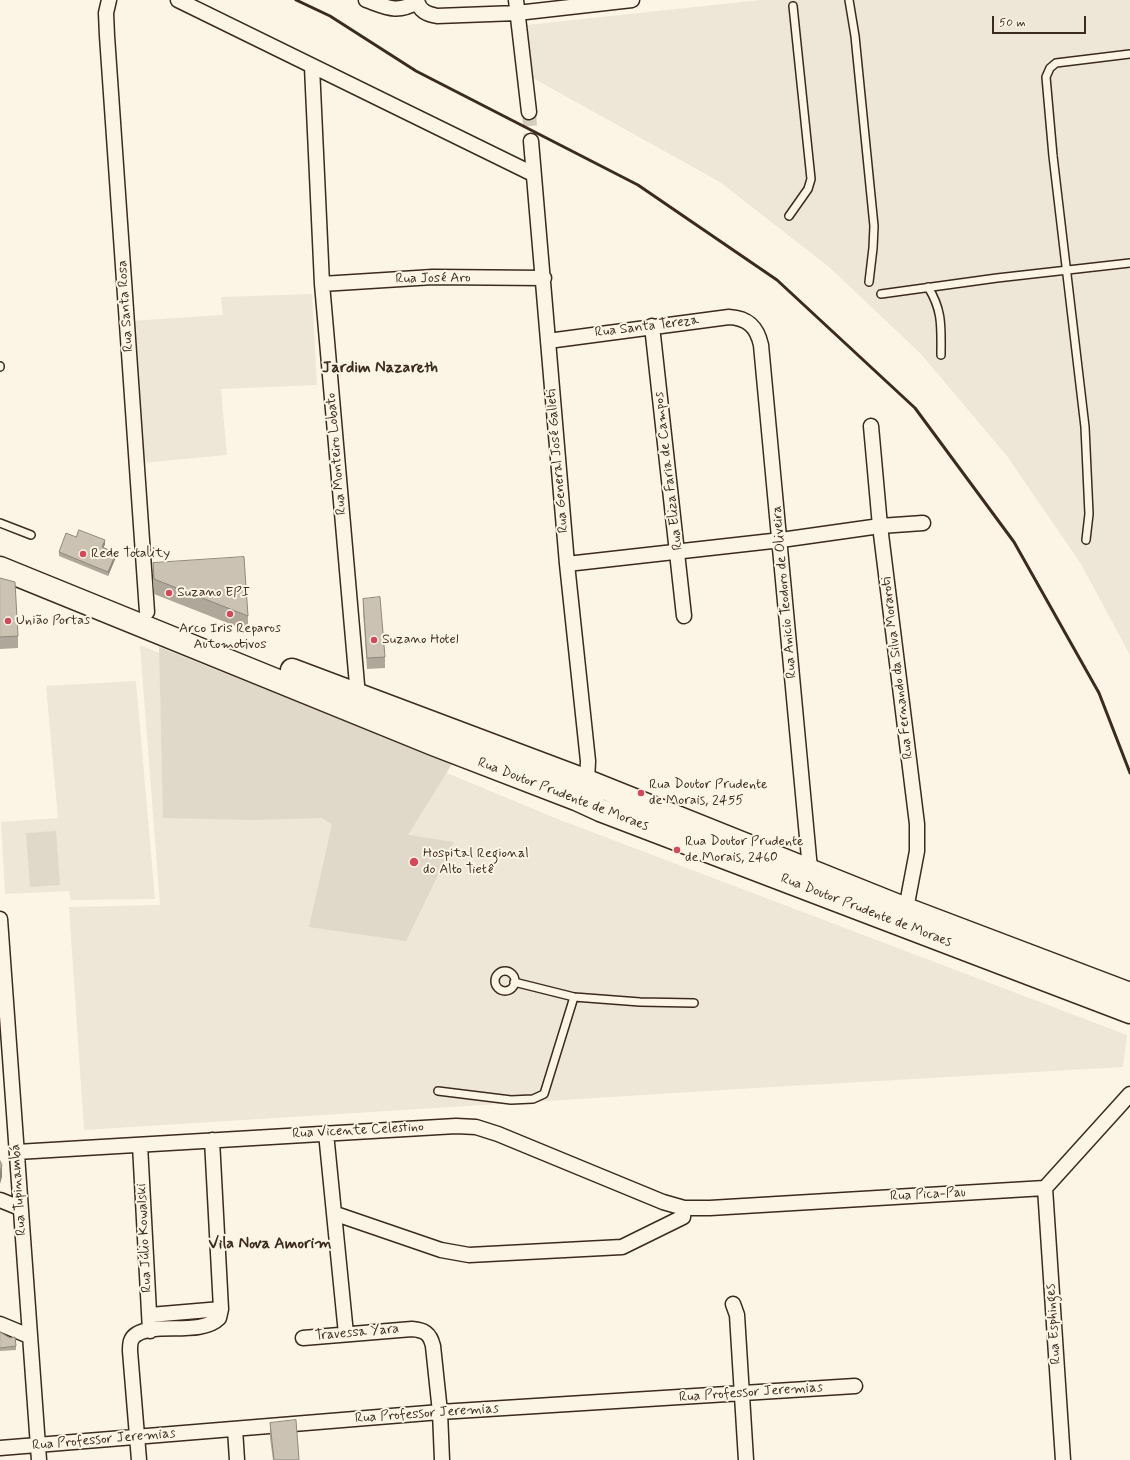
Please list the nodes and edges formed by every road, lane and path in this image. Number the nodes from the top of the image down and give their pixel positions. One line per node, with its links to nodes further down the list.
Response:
1 (110, 0): 37 (street, Rua Santa Rosa)
2 (178, 0): 10 (street)
3 (366, 0): 6 (street)
4 (632, 0): 7 (street)
5 (849, 0): 18 (lane)
6 (417, 1): 7 (street)
7 (517, 6): 11 (street)
8 (793, 6): 14 (lane)
9 (1130, 54): 16 (lane)
10 (312, 67): 13 (street); 19 (street, Rua Monteiro Lobato)
11 (530, 112)
12 (531, 141): 13 (street, Rua General José Galleti)
13 (533, 174): 17 (street, Rua General José Galleti)
14 (789, 216)
15 (1130, 263): 16 (lane)
16 (1067, 270): 20 (lane); 32 (lane)
17 (544, 278): 19 (street, Rua José Aro); 24 (street, Rua General José Galleti)
18 (869, 282)
19 (322, 284): 39 (street, Rua Monteiro Lobato)
20 (928, 287): 21 (lane); 25 (lane)
21 (881, 294)
22 (746, 320): 23 (street, Rua Santa Tereza); 31 (street, Rua Anicio Teodoro de Oliveira)
23 (652, 326): 24 (street, Rua Santa Tereza); 34 (street, Rua Eliza Faria de Campos)
24 (548, 341): 35 (street, Rua General José Galleti)
25 (941, 355)
26 (870, 426): 29 (street, Rua Fernando da Silva Moraroti)
27 (923, 523): 29 (street)
28 (0, 524): 30 (lane)
29 (880, 526): 31 (street); 43 (street, Rua Fernando da Silva Moraroti)
30 (31, 535)
31 (781, 540): 34 (street); 42 (street, Rua Anicio Teodoro de Oliveira)
32 (1086, 540)
33 (0, 552): 37 (highway, Rua Doutor Prudente de Moraes)
34 (678, 552): 35 (street); 38 (street, Rua Eliza Faria de Campos)
35 (567, 564): 40 (street, Rua General José Galleti)
36 (0, 568): 41 (highway, Rua Doutor Prudente de Moraes)
37 (147, 612): 39 (highway, Rua Doutor Prudente de Moraes)
38 (684, 616)
39 (358, 696): 40 (highway, Rua Doutor Prudente de Moraes)
40 (587, 781): 41 (street); 42 (highway, Rua Doutor Prudente de Moraes)
41 (576, 799): 50 (highway, Rua Doutor Prudente de Moraes)
42 (810, 869): 43 (highway, Rua Doutor Prudente de Moraes)
43 (906, 908): 47 (highway, Rua Doutor Prudente de Moraes)
44 (0, 919): 45 (street, Rua Tupinambá)
45 (2, 982): 51 (street, Rua Tupinambá)
46 (514, 982): 48 (lane)
47 (1130, 994)
48 (574, 997): 49 (lane); 52 (lane)
49 (694, 1003)
50 (1130, 1012)
51 (6, 1077): 57 (street, Rua Tupinambá)
52 (438, 1091)
53 (1130, 1094): 58 (street)
54 (326, 1133): 55 (street, Rua Vicente Celestino); 61 (street, Rua Vicente Celestino); 62 (street)
55 (212, 1140): 56 (street, Rua Vicente Celestino); 64 (street)
56 (140, 1145): 57 (street, Rua Vicente Celestino); 65 (street, Rua Júlio Kowalski)
57 (17, 1152): 60 (street, Rua Tupinambá)
58 (1045, 1188): 61 (street, Rua Pica-Pau); 83 (street, Rua Esphinges)
59 (0, 1200): 60 (street)
60 (20, 1208): 69 (street, Rua Tupinambá)
61 (684, 1208): 62 (street)
62 (336, 1214): 68 (street)
63 (733, 1304): 72 (street)
64 (221, 1309): 65 (street); 67 (street)
65 (150, 1314): 67 (street, Rua Júlio Kowalski)
66 (0, 1324): 69 (street)
67 (150, 1331): 75 (street)
68 (346, 1334): 70 (street, Travessa Yara); 73 (street, Travessa Yara)
69 (29, 1336): 76 (street, Rua Tupinambá)
70 (303, 1338)
71 (855, 1386): 72 (street, Rua Professor Jeremias)
72 (741, 1394): 73 (street, Rua Professor Jeremias); 82 (street)
73 (440, 1412): 74 (street, Rua Professor Jeremias); 81 (street)
74 (235, 1429): 75 (street, Rua Professor Jeremias); 80 (street)
75 (138, 1437): 76 (street, Rua Professor Jeremias); 79 (street)
76 (38, 1445): 77 (street, Rua Professor Jeremias); 78 (street, Rua Tupinambá)
77 (0, 1448)
78 (39, 1460)
79 (139, 1460)
80 (237, 1460)
81 (442, 1460)
82 (746, 1460)
83 (1063, 1460)

